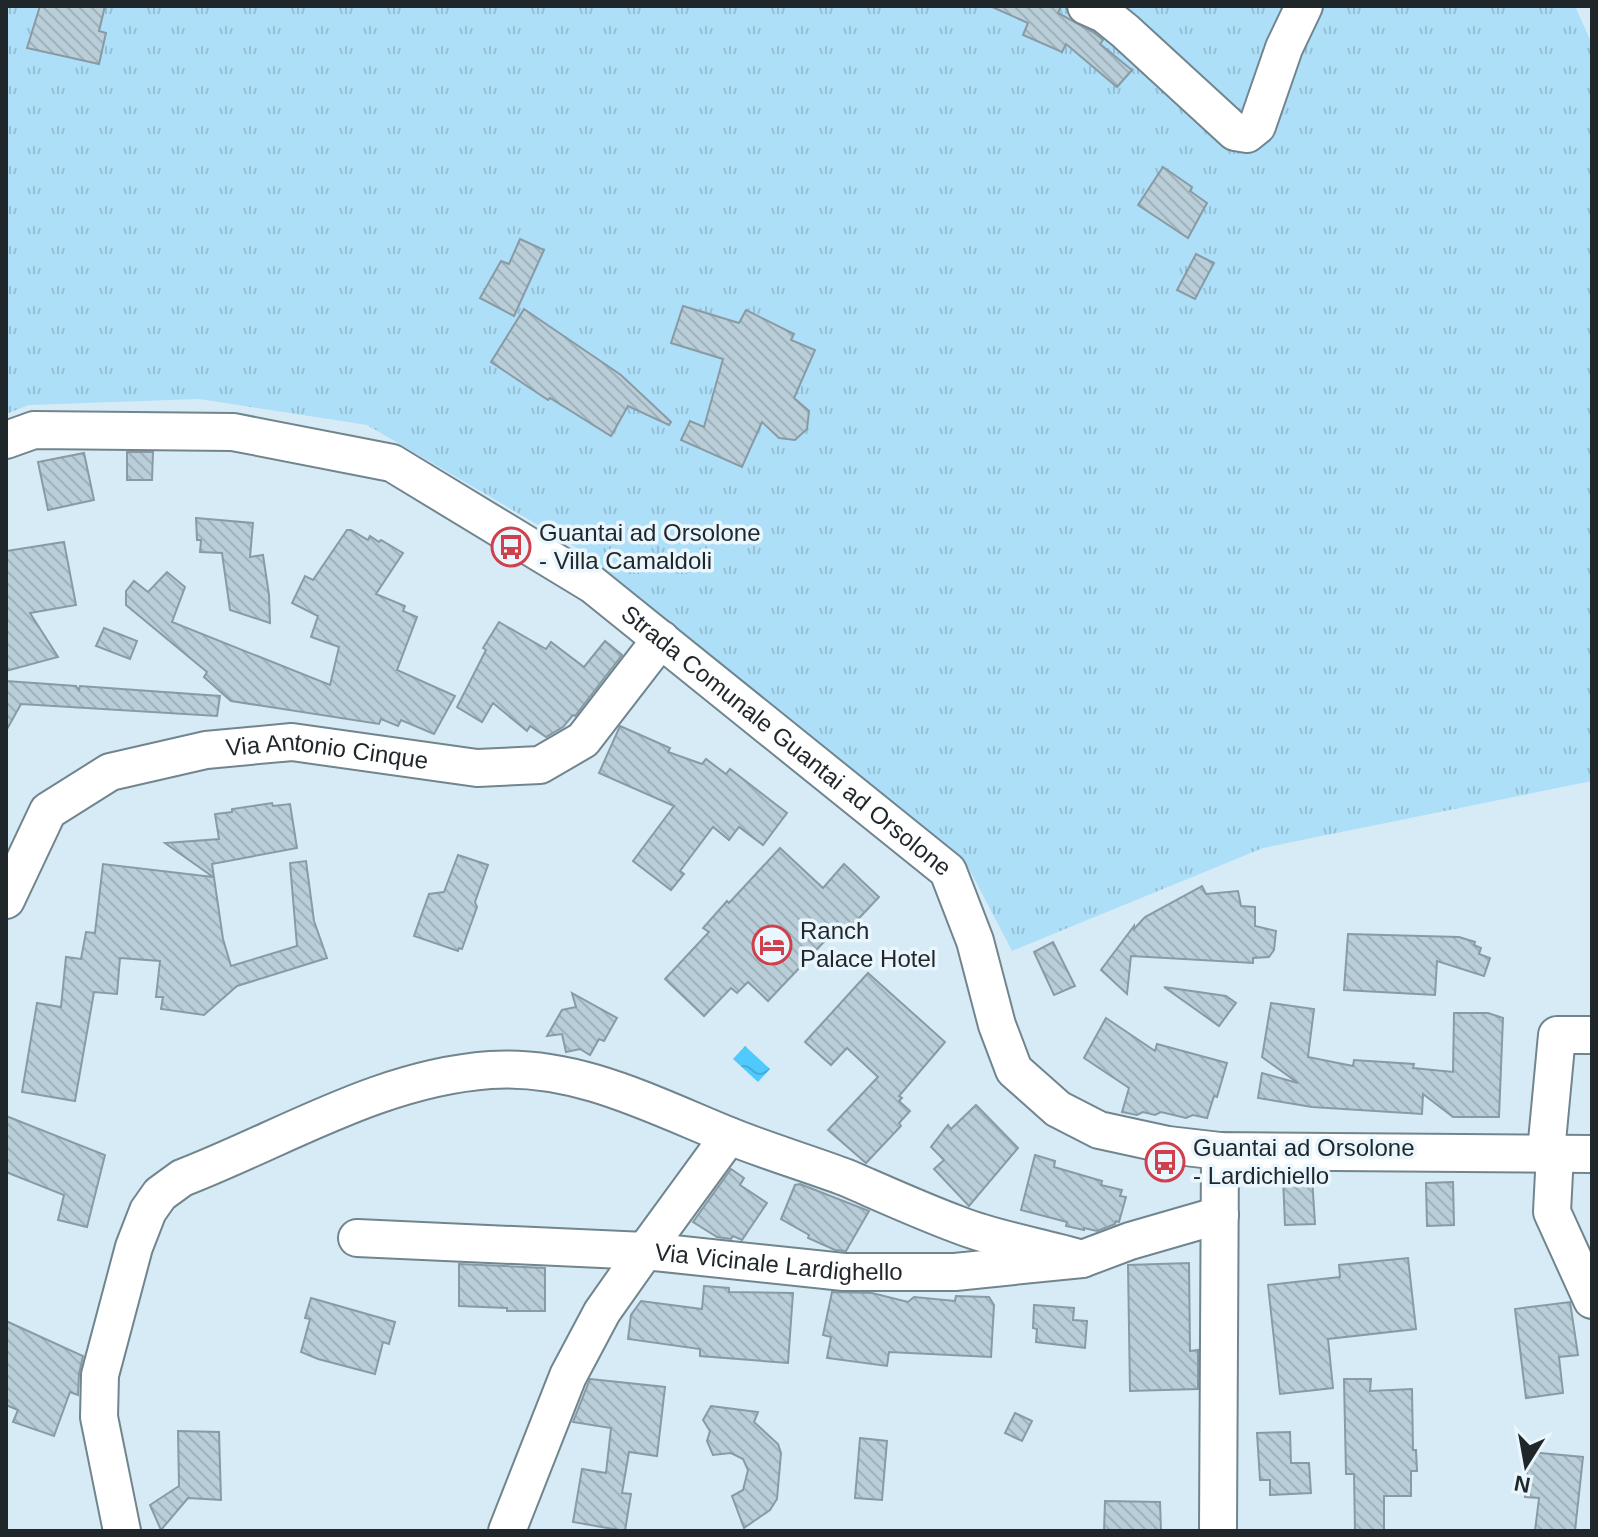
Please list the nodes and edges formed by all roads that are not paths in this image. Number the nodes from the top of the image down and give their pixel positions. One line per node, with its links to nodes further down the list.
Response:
1 (1086, 6): 2 (street)
2 (1304, 6)
3 (6, 440): 4 (street, Strada Comunale Guantai ad Orsolone)
4 (661, 639): 5 (street, Via Antonio Cinque); 8 (street, Strada Comunale Guantai ad Orsolone)
5 (6, 900)
6 (1592, 1035): 9 (street)
7 (729, 1136): 13 (street); 14 (street); 16 (street)
8 (1220, 1151): 9 (street, Strada Comunale Guantai ad Orsolone); 11 (street)
9 (1550, 1152): 10 (street, Strada Comunale Guantai ad Orsolone); 15 (street)
10 (1592, 1154)
11 (1220, 1215): 14 (street, Via Vicinale Lardighello); 18 (street)
12 (357, 1238): 13 (street)
13 (645, 1251): 14 (street, Via Vicinale Lardighello); 17 (street, Via Vicinale Lardighello)
14 (1082, 1259)
15 (1592, 1300)
16 (122, 1531)
17 (507, 1531)
18 (1218, 1531)

